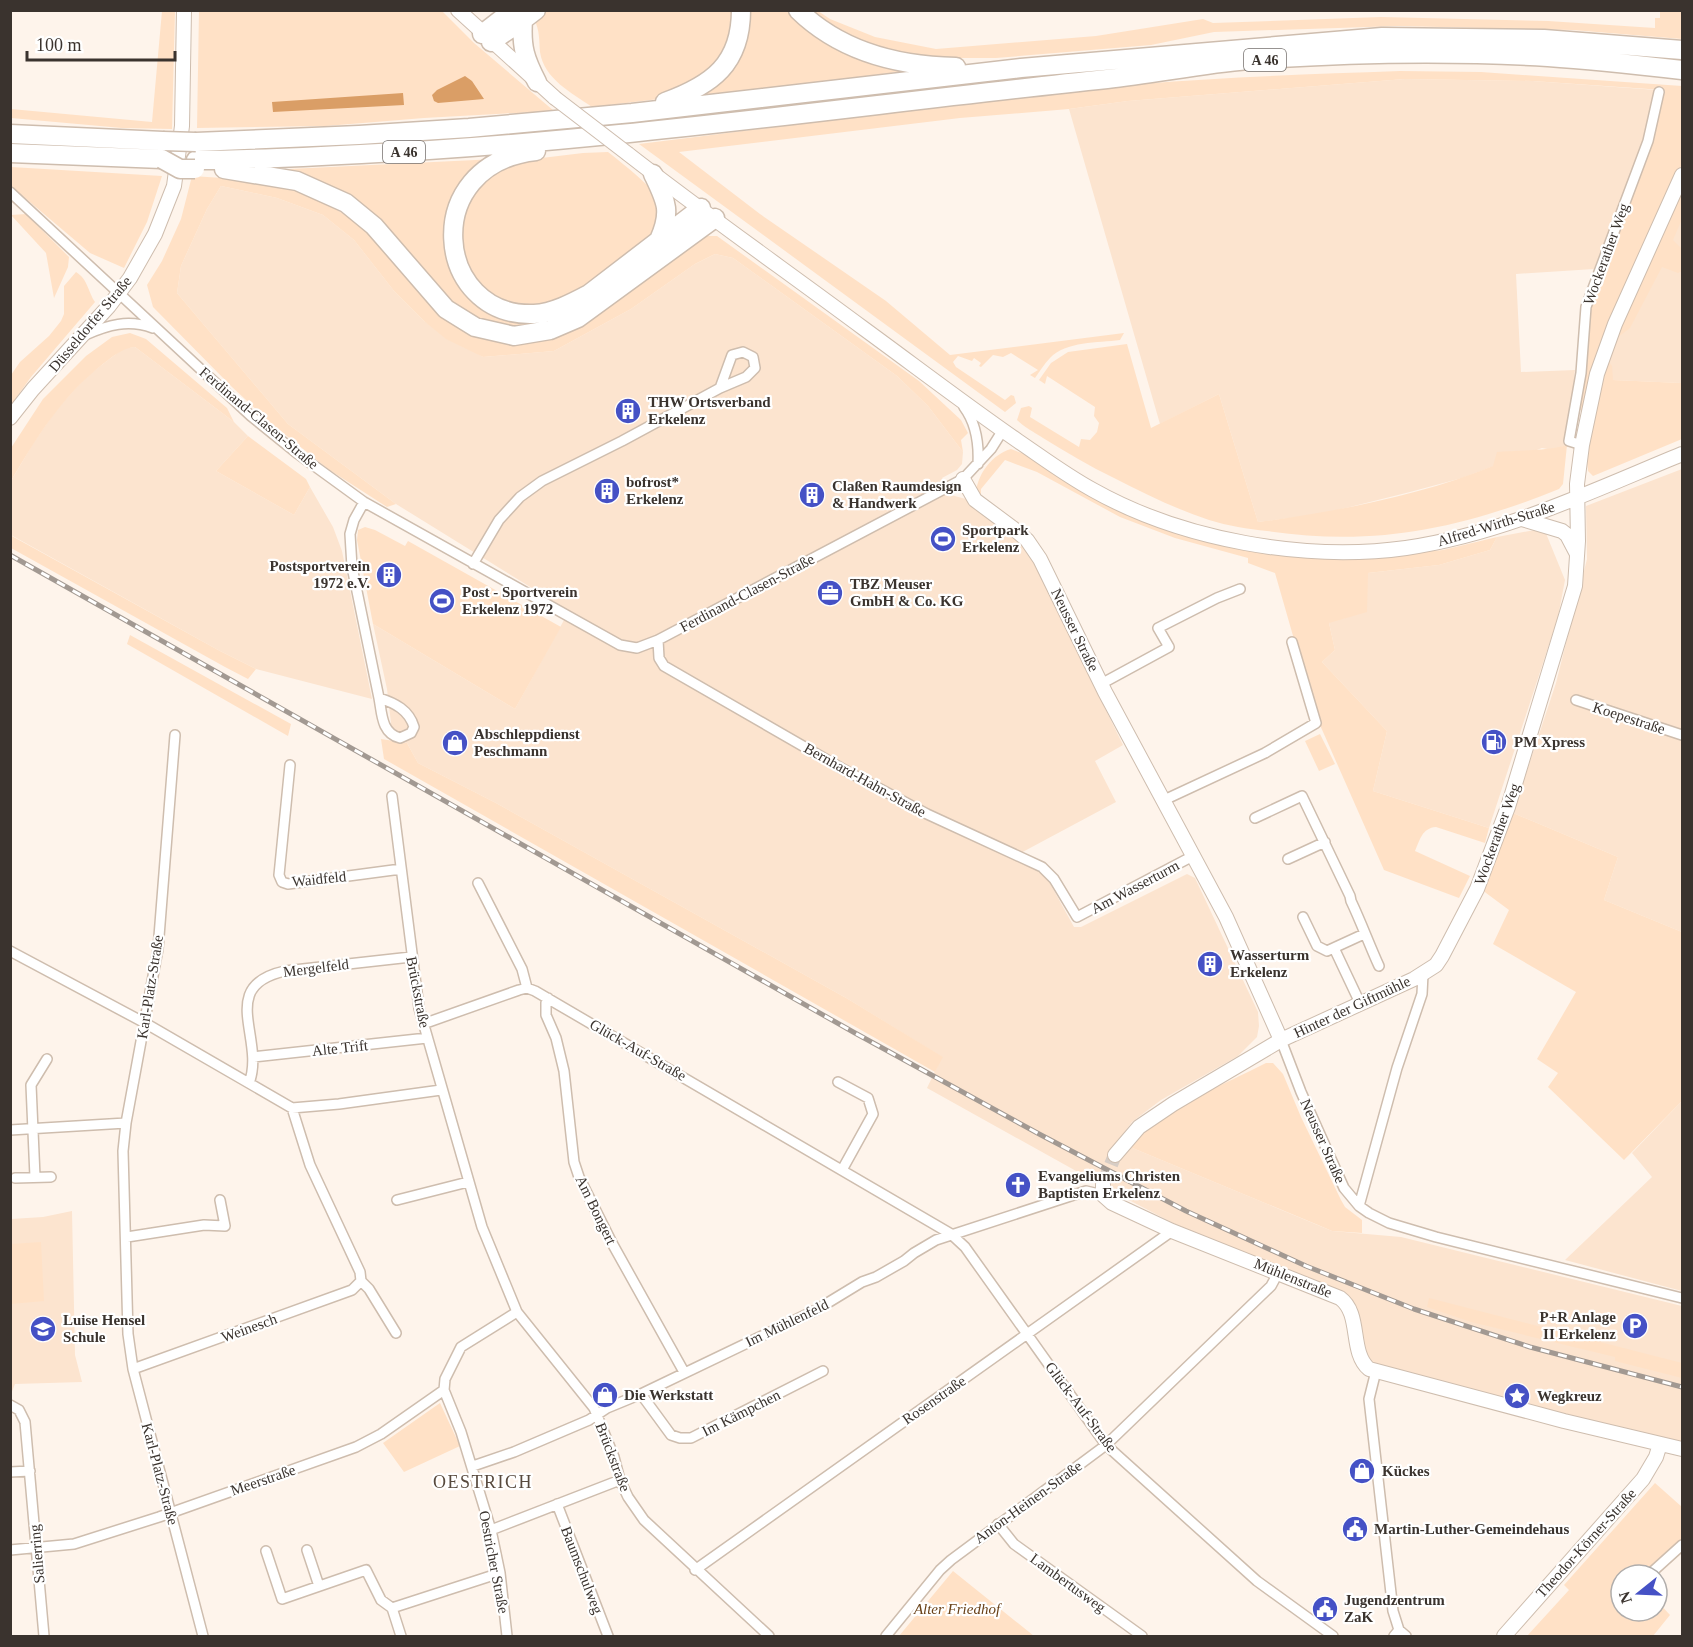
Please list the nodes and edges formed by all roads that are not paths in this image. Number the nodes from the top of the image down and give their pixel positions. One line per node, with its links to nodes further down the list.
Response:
1 (184, 10): 23 (street, Düsseldorfer Straße)
2 (458, 10): 6 (street, Alfred-Wirth-Straße)
3 (741, 10): 12 (highway, A 46)
4 (798, 10): 8 (highway)
5 (524, 14): 6 (highway); 10 (highway)
6 (486, 38): 10 (street, Alfred-Wirth-Straße)
7 (1683, 50): 8 (highway, A 46)
8 (1021, 68): 12 (highway, A 46)
9 (1683, 70): 14 (highway, A 46)
10 (537, 82): 18 (street, Alfred-Wirth-Straße, bridge)
11 (1659, 92): 30 (street, Wockerather Weg)
12 (632, 113): 17 (highway, A 46)
13 (10, 134): 15 (highway, A 46)
14 (612, 135): 17 (highway, A 46); 22 (highway)
15 (163, 150): 16 (highway, A 46); 17 (highway, A 46, bridge); 17 (highway, bridge)
16 (10, 153)
17 (196, 157): 21 (highway)
18 (653, 174): 21 (street, Alfred-Wirth-Straße); 22 (highway)
19 (1683, 175): 30 (street, Wockerather Weg)
20 (10, 192): 23 (street, Ferdinand-Clasen-Straße)
21 (708, 213): 22 (highway); 27 (street, Alfred-Wirth-Straße)
22 (659, 242)
23 (118, 293): 24 (street, Ferdinand-Clasen-Straße); 25 (street, Düsseldorfer Straße)
24 (158, 330): 25 (street, Ferdinand-Clasen-Straße); 35 (street, Ferdinand-Clasen-Straße)
25 (82, 337): 28 (street, Düsseldorfer Straße)
26 (720, 388): 38 (street)
27 (957, 398): 29 (street, Alfred-Wirth-Straße); 32 (street)
28 (10, 418)
29 (1003, 430): 32 (street, Ferdinand-Clasen-Straße); 36 (street, Alfred-Wirth-Straße)
30 (1582, 445): 34 (street, Wockerather Weg)
31 (1683, 454): 34 (street, Alfred-Wirth-Straße)
32 (978, 464): 33 (street, Ferdinand-Clasen-Straße)
33 (963, 479): 40 (street, Ferdinand-Clasen-Straße); 42 (street, Neusser Straße)
34 (1576, 498): 36 (street, Alfred-Wirth-Straße); 37 (street, Wockerather Weg)
35 (364, 502): 38 (street, Ferdinand-Clasen-Straße); 43 (street)
36 (1522, 519): 37 (street)
37 (1577, 555): 63 (street, Wockerather Weg)
38 (473, 564): 40 (street, Ferdinand-Clasen-Straße)
39 (1240, 589): 42 (street)
40 (658, 640): 56 (street, Bernhard-Hahn-Straße)
41 (1292, 642): 49 (street)
42 (1101, 684): 49 (street, Neusser Straße)
43 (379, 698): 43 (street)
44 (1576, 700): 46 (street, Koepestraße)
45 (175, 735): 67 (street, Karl-Platz-Straße)
46 (1683, 735)
47 (290, 765): 54 (street, Waidfeld)
48 (392, 796): 54 (street, Brückstraße)
49 (1162, 801): 52 (street, Neusser Straße)
50 (1255, 818): 51 (street)
51 (1325, 842): 53 (street); 58 (street)
52 (1193, 856): 56 (street, Am Wasserturm); 70 (street, Neusser Straße)
53 (1288, 859)
54 (401, 869): 61 (street, Brückstraße)
55 (478, 884): 64 (street)
56 (1077, 917)
57 (1303, 917): 59 (street)
58 (1364, 934): 59 (street); 62 (street)
59 (1334, 948): 66 (street)
60 (10, 951): 67 (street)
61 (411, 957): 68 (street, Brückstraße); 71 (street, Mergelfeld)
62 (1379, 966)
63 (1423, 974): 66 (street, Hinter der Giftmühle); 89 (street)
64 (527, 988): 65 (street, Glück-Auf-Straße); 68 (street)
65 (548, 998): 81 (street, Glück-Auf-Straße); 102 (street, Am Bongert)
66 (1360, 1003): 70 (street, Hinter der Giftmühle)
67 (145, 1023): 74 (street); 77 (street, Karl-Platz-Straße)
68 (423, 1024): 69 (street, Brückstraße)
69 (427, 1038): 71 (street, Alte Trift); 75 (street, Brückstraße)
70 (1281, 1040): 80 (street); 89 (street, Neusser Straße)
71 (253, 1057): 74 (street, Mergelfeld)
72 (47, 1059): 78 (street)
73 (838, 1082): 81 (street)
74 (249, 1083): 76 (street)
75 (441, 1090): 76 (street); 85 (street, Brückstraße)
76 (292, 1108): 94 (street)
77 (126, 1123): 78 (street); 92 (street, Karl-Platz-Straße)
78 (34, 1129): 79 (street); 82 (street)
79 (10, 1130)
80 (1115, 1155)
81 (842, 1170): 91 (street, Glück-Auf-Straße)
82 (35, 1177): 83 (street); 84 (street)
83 (51, 1177)
84 (15, 1178)
85 (468, 1182): 88 (street); 96 (street, Brückstraße)
86 (1103, 1190): 90 (street, Mühlenstraße); 91 (street, Im Mühlenfeld)
87 (220, 1200): 92 (street)
88 (397, 1200)
89 (1359, 1206): 95 (street, Neusser Straße)
90 (1172, 1231): 93 (street, Mühlenstraße); 98 (street, Rosenstraße)
91 (951, 1234): 98 (street, Glück-Auf-Straße); 102 (street, Im Mühlenfeld)
92 (127, 1237): 99 (street, Karl-Platz-Straße)
93 (1278, 1273): 101 (street, Mühlenstraße); 108 (street, Anton-Heinen-Straße)
94 (361, 1281): 97 (street); 99 (street, Weinesch)
95 (1683, 1298)
96 (517, 1312): 103 (street); 106 (street, Brückstraße)
97 (396, 1333)
98 (1026, 1335): 108 (street, Glück-Auf-Straße); 124 (street, Rosenstraße)
99 (133, 1369): 115 (street, Karl-Platz-Straße)
100 (823, 1371): 104 (street, Im Kämpchen)
101 (1376, 1371): 107 (street); 128 (street)
102 (684, 1372): 104 (street, Im Mühlenfeld)
103 (444, 1390): 110 (street, Oestricher Straße); 115 (street, Meerstraße)
104 (641, 1394): 106 (street, Im Mühlenfeld)
105 (10, 1405): 111 (street, Salierring)
106 (598, 1415): 110 (street, Im Mühlenfeld); 113 (street, Brückstraße)
107 (1660, 1444): 109 (street); 138 (street, Theodor-Körner-Straße)
108 (1106, 1445): 116 (street, Anton-Heinen-Straße); 137 (street, Glück-Auf-Straße)
109 (1683, 1449)
110 (473, 1466): 117 (street, Oestricher Straße)
111 (30, 1471): 112 (street); 119 (street, Salierring)
112 (10, 1472)
113 (620, 1480): 114 (street); 124 (street, Brückstraße)
114 (557, 1504): 117 (street); 133 (street, Baumschulweg)
115 (171, 1513): 119 (street, Meerstraße); 130 (street, Karl-Platz-Straße)
116 (998, 1524): 135 (street, Anton-Heinen-Straße); 136 (street, Lambertusweg)
117 (491, 1530): 125 (street, Oestricher Straße)
118 (1683, 1545): 123 (street)
119 (35, 1548): 120 (street, Meerstraße); 129 (street, Salierring)
120 (10, 1550)
121 (307, 1550): 126 (street)
122 (266, 1551): 126 (street)
123 (1662, 1563)
124 (695, 1570): 134 (street, Brückstraße)
125 (500, 1573): 127 (street); 132 (street, Oestricher Straße)
126 (320, 1586): 127 (street)
127 (392, 1608): 131 (street)
128 (1400, 1634)
129 (44, 1636)
130 (203, 1636)
131 (401, 1636)
132 (507, 1636)
133 (608, 1636)
134 (769, 1636)
135 (886, 1636)
136 (1142, 1636)
137 (1333, 1636)
138 (1504, 1636)

